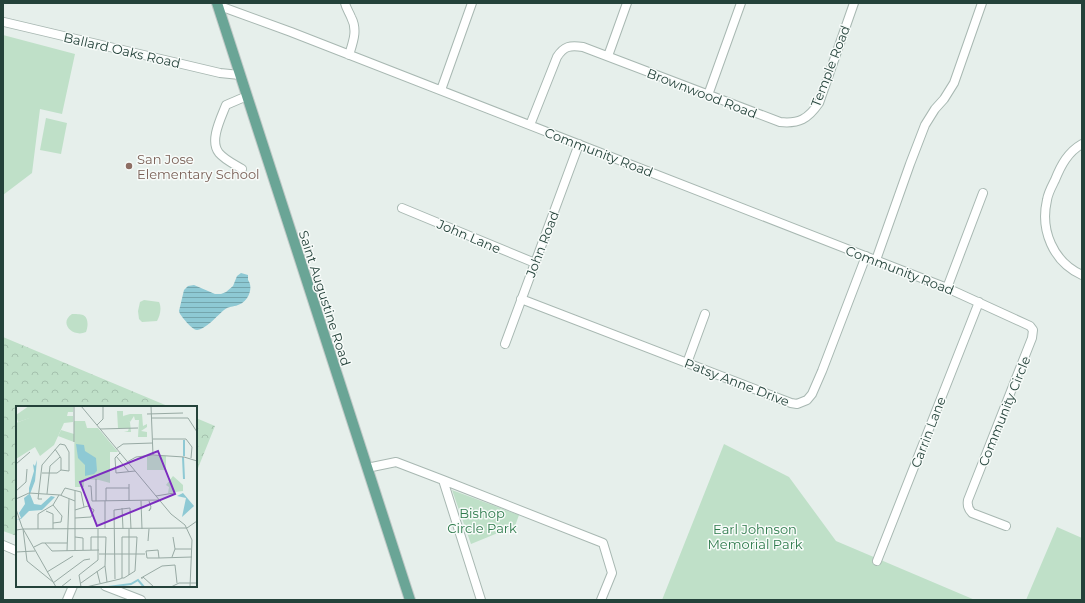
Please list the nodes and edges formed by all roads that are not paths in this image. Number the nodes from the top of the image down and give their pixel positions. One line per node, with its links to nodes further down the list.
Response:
1 (345, 3): 9 (street)
2 (472, 3): 12 (street)
3 (627, 3): 10 (street)
4 (741, 3): 13 (street)
5 (854, 3): 15 (street, Temple Road)
6 (982, 3): 23 (street)
7 (217, 4): 9 (street, Community Road); 11 (main road, Saint Augustine Road)
8 (4, 22): 11 (street, Ballard Oaks Road)
9 (349, 55): 12 (street, Community Road)
10 (608, 56): 13 (street, Brownwood Road); 16 (street, Brownwood Road)
11 (240, 75): 14 (main road, Saint Augustine Road)
12 (441, 90): 16 (street, Community Road)
13 (708, 95): 15 (street, Brownwood Road)
14 (247, 96): 19 (street); 32 (main road, Saint Augustine Road)
15 (797, 122)
16 (530, 125): 17 (street, Community Road)
17 (579, 144): 22 (street, Community Road); 24 (street, John Road)
18 (1082, 144): 25 (street)
19 (242, 169)
20 (983, 193): 26 (street)
21 (402, 208): 24 (street, John Lane)
22 (866, 256): 23 (street, Community Road); 31 (street, Patsy Anne Drive)
23 (876, 260): 26 (street, Community Road)
24 (535, 264): 27 (street, John Road)
25 (1082, 275)
26 (947, 288): 28 (street, Community Road)
27 (521, 299): 30 (street, John Road); 31 (street, Patsy Anne Drive)
28 (979, 302): 34 (street, Community Circle); 37 (street, Carrin Lane)
29 (705, 314): 31 (street)
30 (505, 344)
31 (687, 363)
32 (367, 468): 33 (street); 42 (main road, Saint Augustine Road)
33 (443, 480): 43 (street); 44 (street)
34 (1006, 526)
35 (3, 545): 36 (street)
36 (16, 551)
37 (877, 561)
38 (73, 587): 40 (street)
39 (108, 587): 41 (street)
40 (67, 600)
41 (141, 600)
42 (410, 600)
43 (481, 600)
44 (601, 600)

